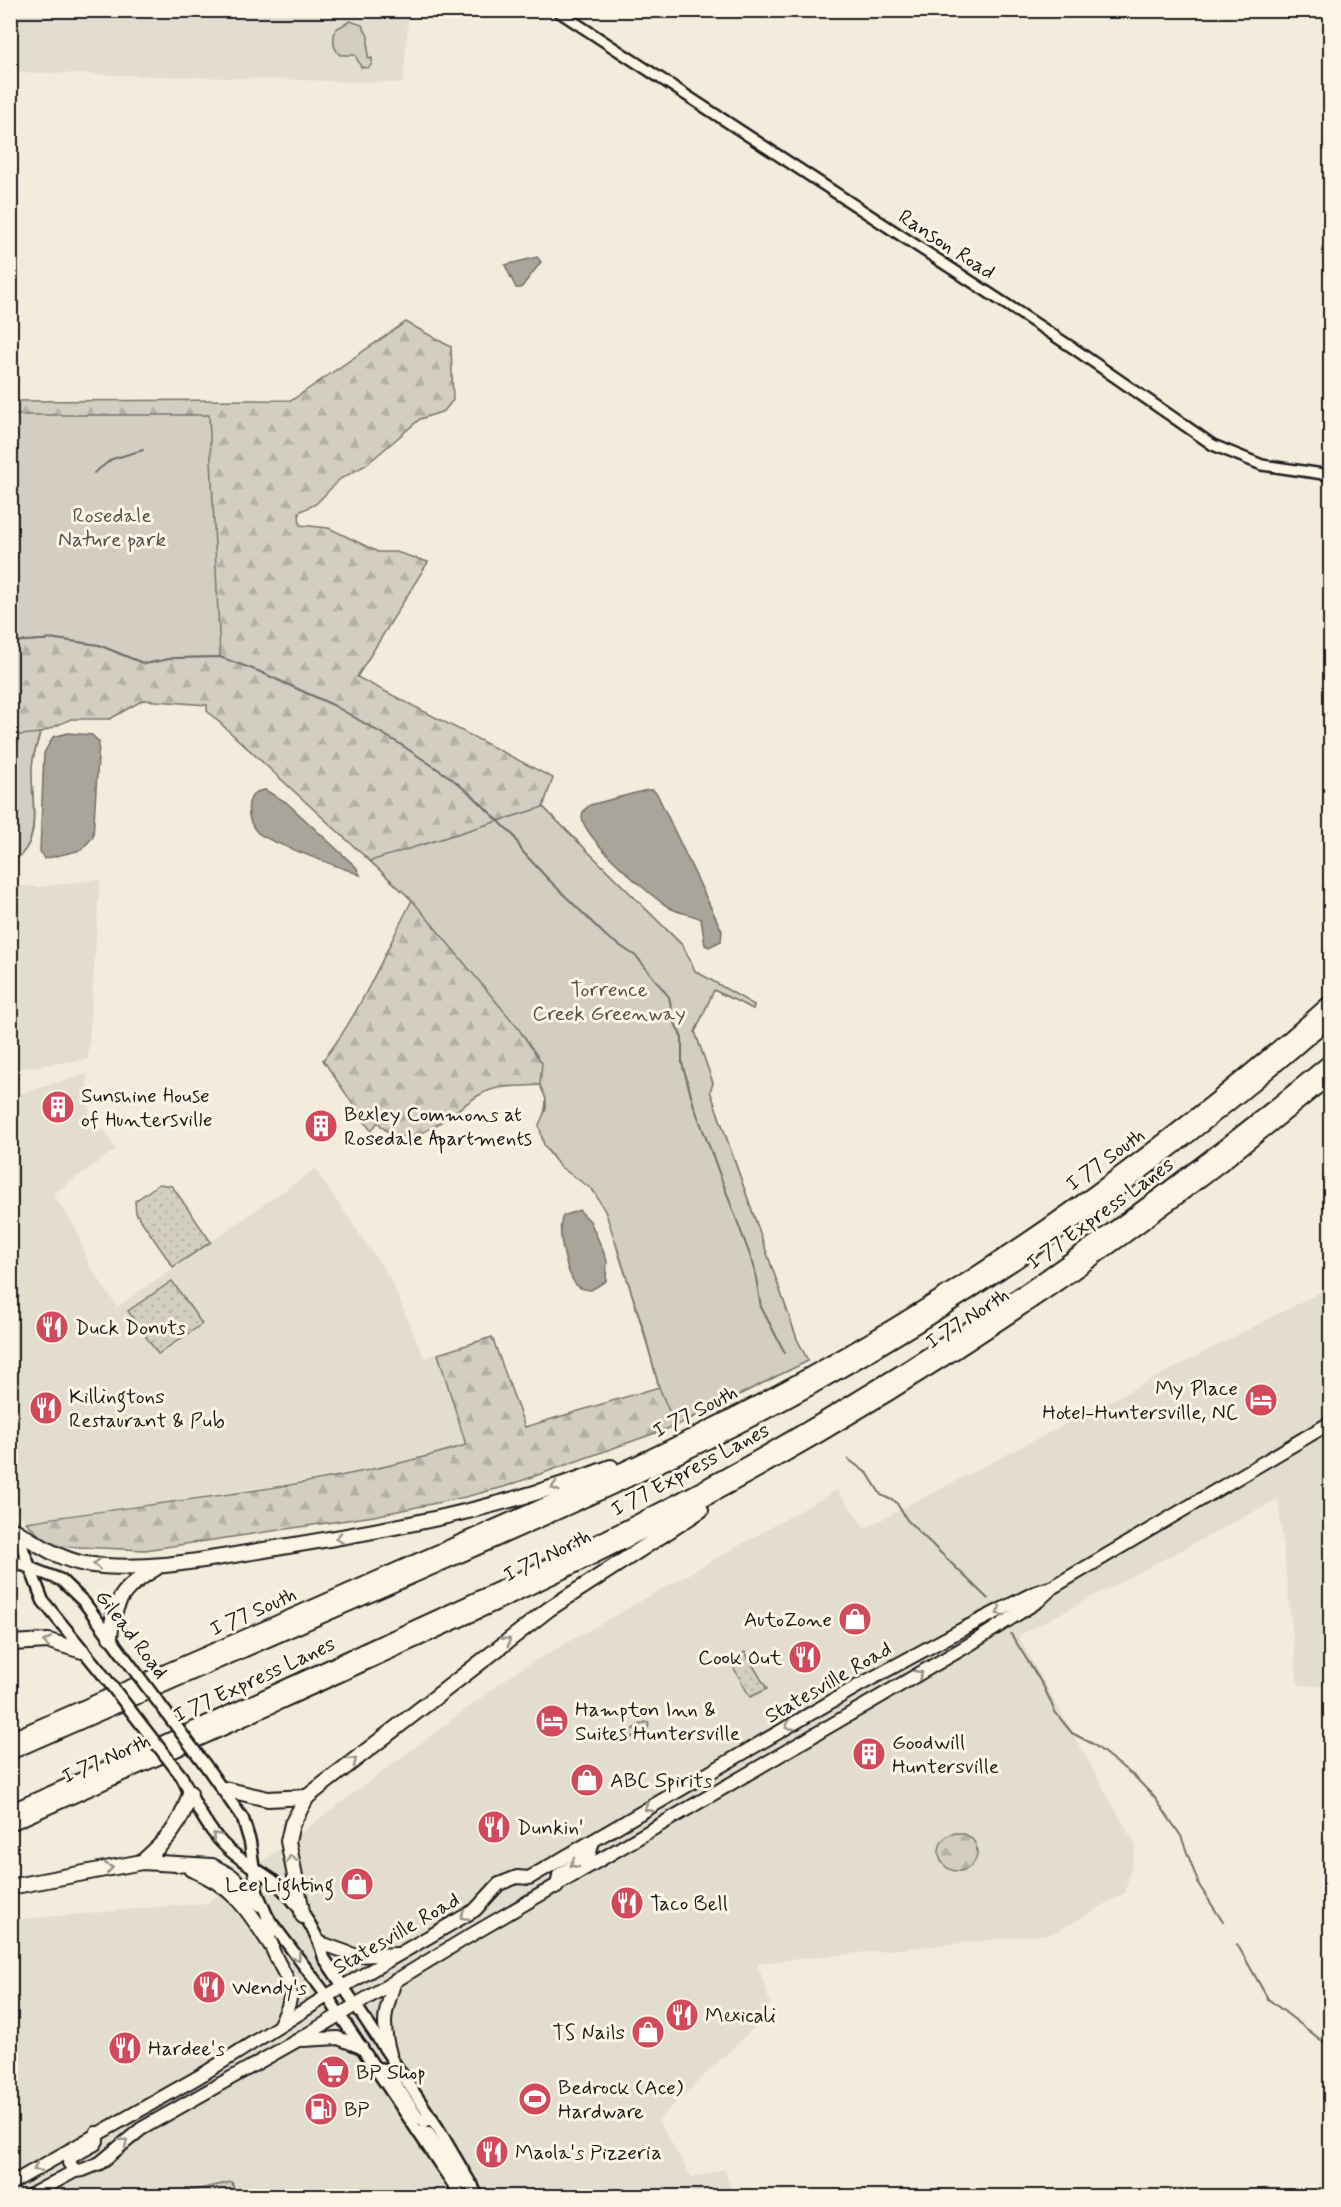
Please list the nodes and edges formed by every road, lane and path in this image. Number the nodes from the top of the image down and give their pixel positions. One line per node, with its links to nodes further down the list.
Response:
1 (556, 10): 2 (street, Ranson Road)
2 (1330, 476)
3 (1330, 1003): 8 (highway, I 77 South)
4 (1330, 1018): 19 (highway, I 77 Express Lanes)
5 (1330, 1062): 23 (highway, I 77 Express Lanes)
6 (1330, 1076): 9 (highway, I 77 North)
7 (1330, 1423): 14 (main road, Statesville Road)
8 (708, 1429): 13 (highway, one-way to 13); 18 (highway, I 77 South)
9 (768, 1465): 22 (highway, one-way to 9); 24 (highway, I 77 North)
10 (13, 1528): 12 (main road); 13 (highway, one-way to 10)
11 (10, 1560): 12 (main road, Gilead Road)
12 (29, 1567): 15 (main road, Gilead Road); 17 (main road)
13 (156, 1568): 15 (highway)
14 (1053, 1587): 25 (main road, Statesville Road, one-way to 25); 31 (main road, Statesville Road, one-way to 14)
15 (110, 1637): 20 (main road, Gilead Road, bridge)
16 (10, 1643): 17 (highway, one-way to 16)
17 (82, 1651): 21 (main road, bridge)
18 (10, 1740)
19 (10, 1752)
20 (224, 1789): 22 (highway); 28 (main road, Gilead Road)
21 (190, 1793): 26 (highway); 28 (main road, one-way to 21)
22 (307, 1797): 34 (highway, one-way to 22)
23 (10, 1812)
24 (10, 1823)
25 (592, 1841): 29 (main road, Statesville Road); 31 (main road, one-way to 31)
26 (142, 1862): 27 (highway); 30 (highway, one-way to 26)
27 (181, 1865): 32 (highway); 37 (highway)
28 (254, 1868): 32 (main road, Gilead Road); 34 (main road)
29 (529, 1878): 33 (main road); 38 (main road, Statesville Road, one-way to 38)
30 (10, 1887)
31 (557, 1887): 33 (main road, Statesville Road)
32 (260, 1904): 35 (main road, Gilead Road)
33 (510, 1914): 39 (main road, Statesville Road)
34 (303, 1916): 36 (main road)
35 (268, 1918): 37 (main road); 41 (main road, Gilead Road, one-way to 41)
36 (321, 1943): 38 (main road); 40 (main road)
37 (271, 1945): 44 (main road)
38 (398, 1953): 40 (main road, Statesville Road)
39 (395, 1981): 42 (main road, Statesville Road); 47 (main road)
40 (344, 1986): 41 (main road, Statesville Road); 42 (main road)
41 (327, 1996): 43 (main road, Gilead Road); 44 (main road, Statesville Road)
42 (356, 2004): 43 (main road, Statesville Road); 47 (main road)
43 (339, 2015): 45 (main road, Statesville Road); 46 (main road, Gilead Road)
44 (280, 2025): 51 (main road, Statesville Road)
45 (298, 2040): 46 (main road); 52 (main road, Statesville Road, one-way to 45)
46 (361, 2047): 48 (main road, Gilead Road)
47 (390, 2054): 49 (main road)
48 (375, 2068): 49 (main road); 50 (main road, Gilead Road)
49 (432, 2118): 54 (main road)
50 (417, 2130): 54 (main road); 56 (main road, Gilead Road)
51 (96, 2133): 52 (main road); 53 (main road, Statesville Road, one-way to 53)
52 (75, 2171): 55 (main road, Statesville Road)
53 (10, 2184)
54 (472, 2186): 57 (main road)
55 (29, 2196)
56 (461, 2196)
57 (478, 2196)

